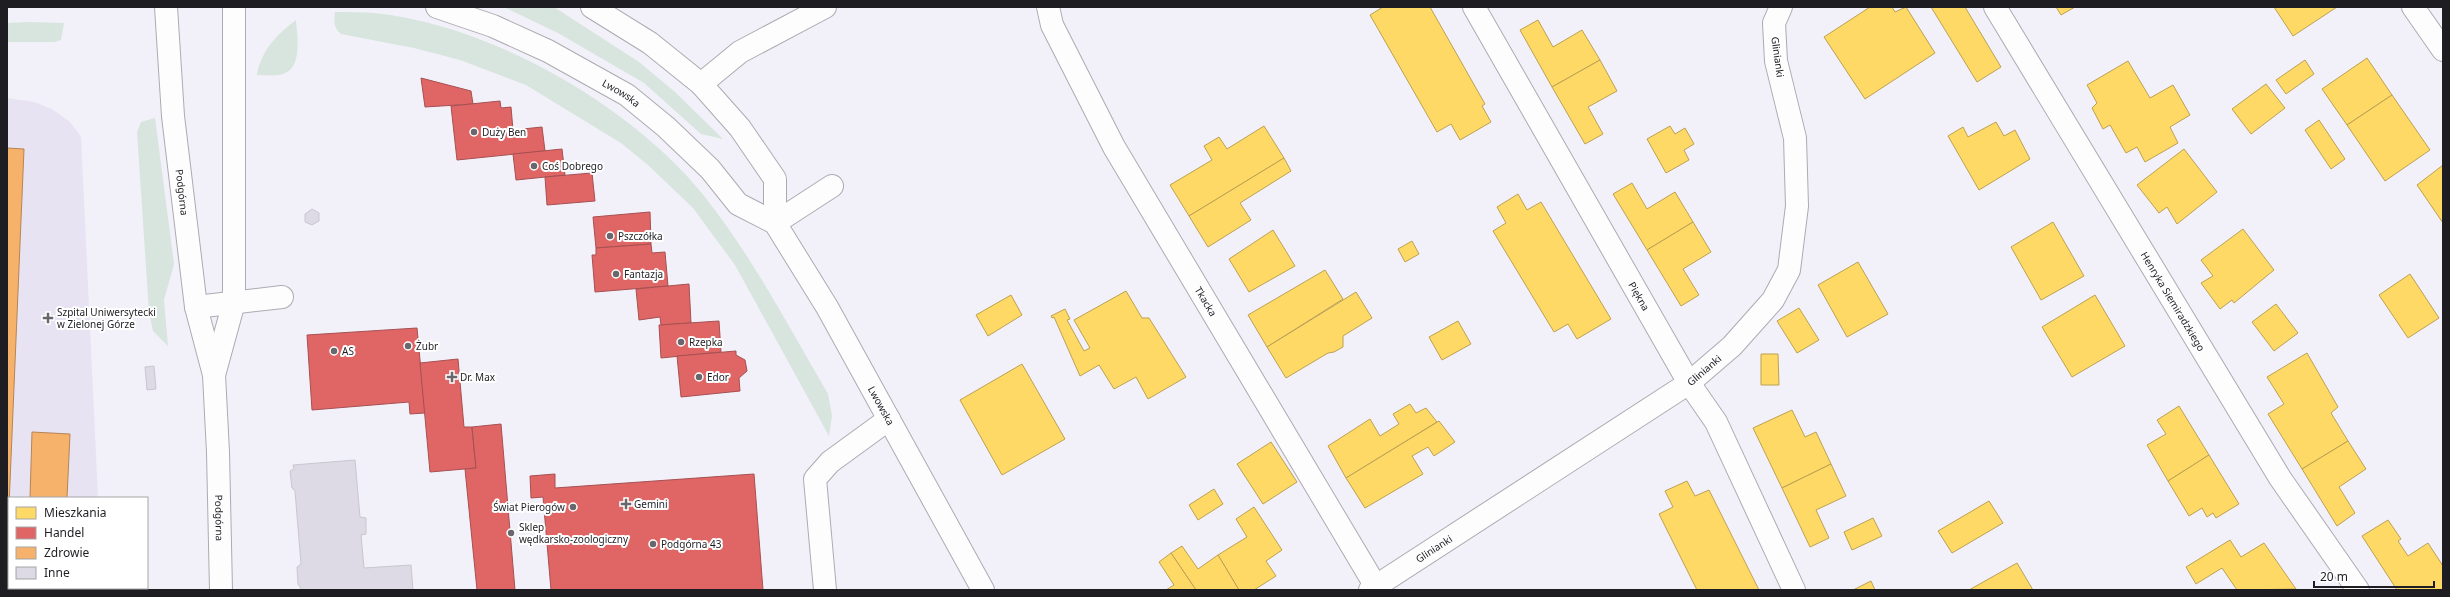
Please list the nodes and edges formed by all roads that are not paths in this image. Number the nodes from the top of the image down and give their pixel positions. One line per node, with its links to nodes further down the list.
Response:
1 (166, 7): 17 (street, Podgórna)
2 (234, 7): 16 (street, Podgórna)
3 (437, 7): 14 (street, Lwowska)
4 (592, 7): 12 (street)
5 (825, 7): 12 (street)
6 (1048, 7): 22 (street, Tkacka)
7 (1474, 7): 19 (street, Piękna)
8 (1781, 7): 19 (street, Glinianki)
9 (1995, 7): 26 (street, Henryka Siemiradzkiego)
10 (2423, 11): 11 (street)
11 (2443, 50)
12 (701, 84): 14 (street)
13 (832, 186): 14 (street)
14 (775, 223): 20 (street, Lwowska)
15 (282, 297): 16 (street)
16 (234, 302): 17 (street); 18 (street, Podgórna)
17 (196, 307): 18 (street, Podgórna)
18 (214, 375): 21 (street, Podgórna)
19 (1689, 383): 22 (street, Glinianki); 25 (street, Piękna)
20 (889, 419): 23 (street); 24 (street, Lwowska)
21 (220, 589)
22 (1374, 589)
23 (825, 590)
24 (983, 590)
25 (1794, 590)
26 (2358, 590)

